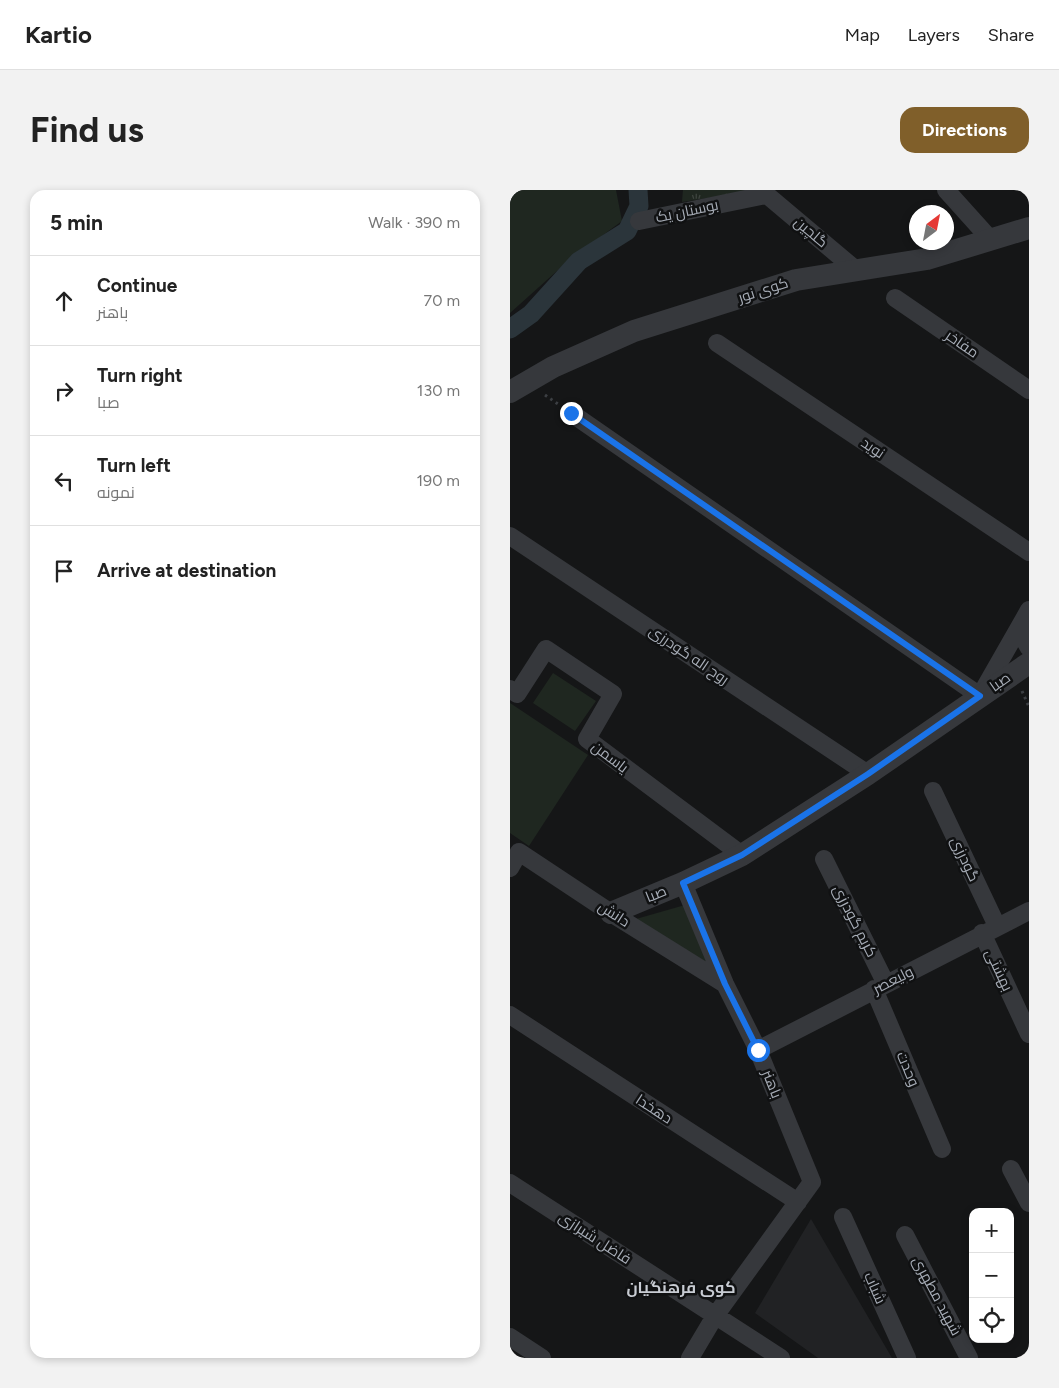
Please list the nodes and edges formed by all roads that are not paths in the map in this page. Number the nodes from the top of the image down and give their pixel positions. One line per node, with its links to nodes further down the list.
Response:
1 (946, 190): 5 (street)
2 (763, 192): 3 (street, بوستان یک); 6 (street, گلچین)
3 (639, 221)
4 (1029, 228): 5 (street, کوی نور)
5 (991, 240): 6 (street, کوی نور)
6 (856, 270): 9 (street, کوی نور)
7 (895, 298): 10 (street, مفاخر)
8 (717, 343): 13 (street, نوید)
9 (518, 388)
10 (1029, 390)
11 (571, 413): 18 (street)
12 (510, 536): 19 (street, روح اله گودرزی)
13 (1029, 552)
14 (1025, 617): 15 (street); 18 (street)
15 (1029, 648)
16 (1029, 663): 18 (street, صبا)
17 (510, 689): 21 (street, یاسمن)
18 (980, 696): 19 (street, صبا)
19 (868, 774): 21 (street, صبا)
20 (933, 791): 27 (street, گودرزی)
21 (742, 855): 24 (street, صبا)
22 (824, 859): 29 (street, کریم گودرزی)
23 (510, 868): 26 (street, دانش)
24 (683, 883): 26 (street, صبا); 28 (street, باهنر)
25 (1029, 911): 27 (street, ولیعصر)
26 (611, 913): 28 (street, دانش)
27 (990, 930): 29 (street, ولیعصر); 31 (street, بهشتی)
28 (725, 984): 32 (street, باهنر)
29 (880, 987): 32 (street, ولیعصر); 33 (street, وحدت)
30 (510, 1015): 36 (street, دهخدا)
31 (1029, 1034)
32 (758, 1050): 36 (street, باهنر)
33 (942, 1149)
34 (1011, 1170): 37 (street)
35 (510, 1183): 40 (street, فاضل شیرازی)
36 (798, 1202): 40 (street)
37 (1029, 1203)
38 (843, 1217): 45 (street, شباب)
39 (905, 1235): 46 (street, شهید مطهری)
40 (715, 1316): 43 (street); 44 (street, فاضل شیرازی)
41 (510, 1337): 42 (street)
42 (542, 1358)
43 (690, 1358)
44 (781, 1358)
45 (907, 1358)
46 (969, 1358)

